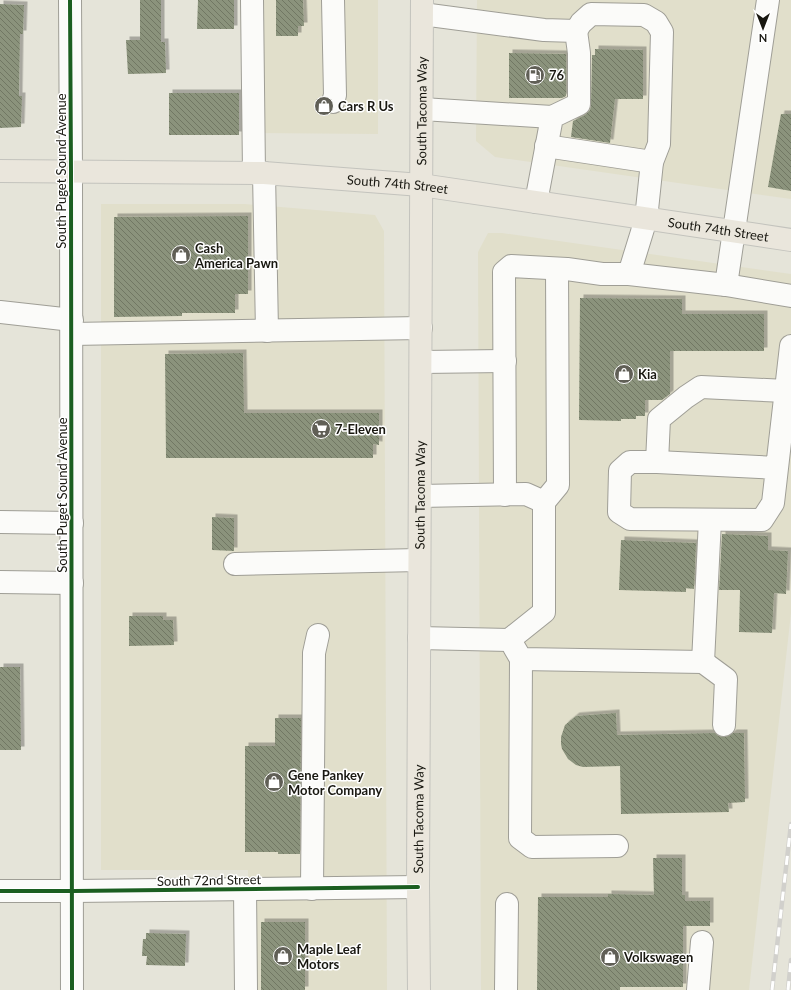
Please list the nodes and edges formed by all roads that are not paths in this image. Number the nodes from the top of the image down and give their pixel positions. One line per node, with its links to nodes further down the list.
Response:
1 (70, 0): 13 (street, South Puget Sound Avenue)
2 (252, 0): 14 (street)
3 (333, 0): 7 (street)
4 (768, 0): 18 (street)
5 (422, 7): 6 (street); 8 (main road, South Tacoma Way)
6 (576, 31): 9 (street); 11 (street)
7 (332, 102)
8 (422, 109): 9 (street); 15 (main road, South Tacoma Way)
9 (552, 117): 10 (street)
10 (546, 146): 11 (street); 16 (street)
11 (652, 162): 17 (street)
12 (0, 171): 13 (main road, South 74th Street)
13 (72, 171): 14 (main road, South 74th Street); 25 (street, South Puget Sound Avenue)
14 (259, 173): 15 (main road, South 74th Street); 27 (street)
15 (421, 185): 16 (main road, South 74th Street); 26 (main road, South Tacoma Way)
16 (536, 202): 17 (main road, South 74th Street)
17 (646, 219): 18 (main road, South 74th Street); 21 (street)
18 (735, 232): 19 (main road, South 74th Street); 22 (street)
19 (791, 240)
20 (557, 269): 21 (street); 29 (street); 36 (street)
21 (629, 274): 22 (street)
22 (726, 285): 23 (street)
23 (791, 296)
24 (0, 312): 25 (street)
25 (72, 327): 27 (street); 39 (street, South Puget Sound Avenue)
26 (421, 328): 27 (street); 30 (main road, South Tacoma Way)
27 (267, 331)
28 (791, 346): 31 (street)
29 (505, 361): 30 (street); 34 (street)
30 (420, 362): 35 (main road, South Tacoma Way)
31 (786, 391): 32 (street); 33 (street)
32 (657, 462): 33 (street); 37 (street)
33 (777, 468): 37 (street)
34 (505, 495): 35 (street); 36 (street)
35 (420, 496): 40 (main road, South Tacoma Way)
36 (544, 502): 46 (street)
37 (710, 520): 48 (street)
38 (0, 522): 39 (street)
39 (72, 523): 43 (street, South Puget Sound Avenue)
40 (420, 560): 41 (street); 45 (main road, South Tacoma Way)
41 (235, 564)
42 (0, 582): 43 (street)
43 (72, 583): 55 (street, South Puget Sound Avenue)
44 (318, 635): 52 (street)
45 (419, 638): 46 (street); 51 (main road, South Tacoma Way)
46 (509, 640): 47 (street)
47 (521, 659): 48 (street); 50 (street)
48 (703, 662): 49 (street)
49 (724, 725)
50 (617, 846)
51 (418, 887): 52 (street, South 72nd Street); 60 (main road, South Tacoma Way)
52 (312, 888): 53 (street, South 72nd Street)
53 (245, 889): 55 (street, South 72nd Street); 59 (street)
54 (0, 891): 55 (street, South 72nd Street)
55 (72, 891): 58 (street, South Puget Sound Avenue)
56 (507, 904): 61 (street)
57 (702, 942): 62 (street)
58 (72, 990)
59 (246, 990)
60 (419, 990)
61 (506, 990)
62 (698, 990)

